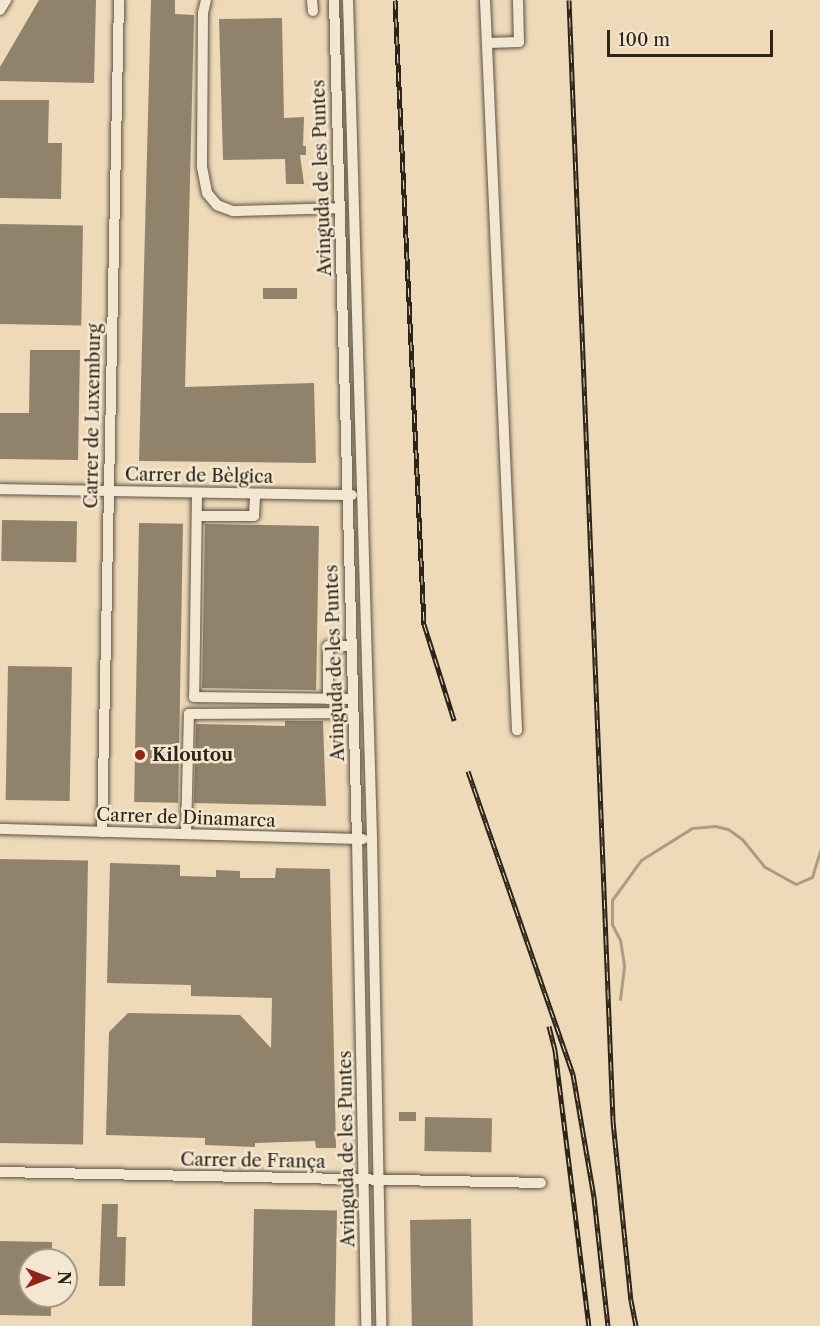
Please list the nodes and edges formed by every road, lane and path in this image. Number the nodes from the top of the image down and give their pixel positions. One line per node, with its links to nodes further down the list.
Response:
1 (6, 0): 8 (street)
2 (119, 0): 12 (street, Carrer de Luxemburg)
3 (206, 0): 10 (street)
4 (334, 0): 10 (street, Avinguda de les Puntes)
5 (348, 0): 16 (street, Avinguda de les Puntes)
6 (485, 0): 9 (street)
7 (518, 0): 9 (street)
8 (0, 10)
9 (488, 43): 22 (street)
10 (339, 208): 15 (street, Avinguda de les Puntes)
11 (0, 489): 12 (street, Carrer de Bèlgica)
12 (108, 491): 13 (street, Carrer de Bèlgica); 24 (street, Carrer de Luxemburg)
13 (197, 493): 14 (street, Carrer de Bèlgica); 17 (street)
14 (255, 494): 15 (street, Carrer de Bèlgica); 17 (street)
15 (347, 495): 16 (street, Carrer de Bèlgica); 18 (street, Avinguda de les Puntes)
16 (361, 495): 27 (street, Avinguda de les Puntes)
17 (197, 516): 19 (street)
18 (351, 646): 19 (street); 20 (street, Avinguda de les Puntes)
19 (328, 699): 20 (street)
20 (353, 699): 21 (street, Avinguda de les Puntes)
21 (353, 713): 25 (street); 26 (street, Avinguda de les Puntes)
22 (517, 730)
23 (0, 829): 24 (street, Carrer de Dinamarca)
24 (102, 832): 25 (street, Carrer de Dinamarca)
25 (186, 834): 26 (street, Carrer de Dinamarca)
26 (357, 839): 27 (street, Carrer de Dinamarca); 29 (street, Avinguda de les Puntes)
27 (372, 840): 30 (street, Avinguda de les Puntes)
28 (0, 1172): 29 (street, Carrer de França)
29 (365, 1180): 30 (street, Carrer de França); 32 (street, Avinguda de les Puntes)
30 (379, 1180): 31 (street, Carrer de França); 33 (street, Avinguda de les Puntes)
31 (542, 1183)
32 (366, 1326)
33 (381, 1326)

